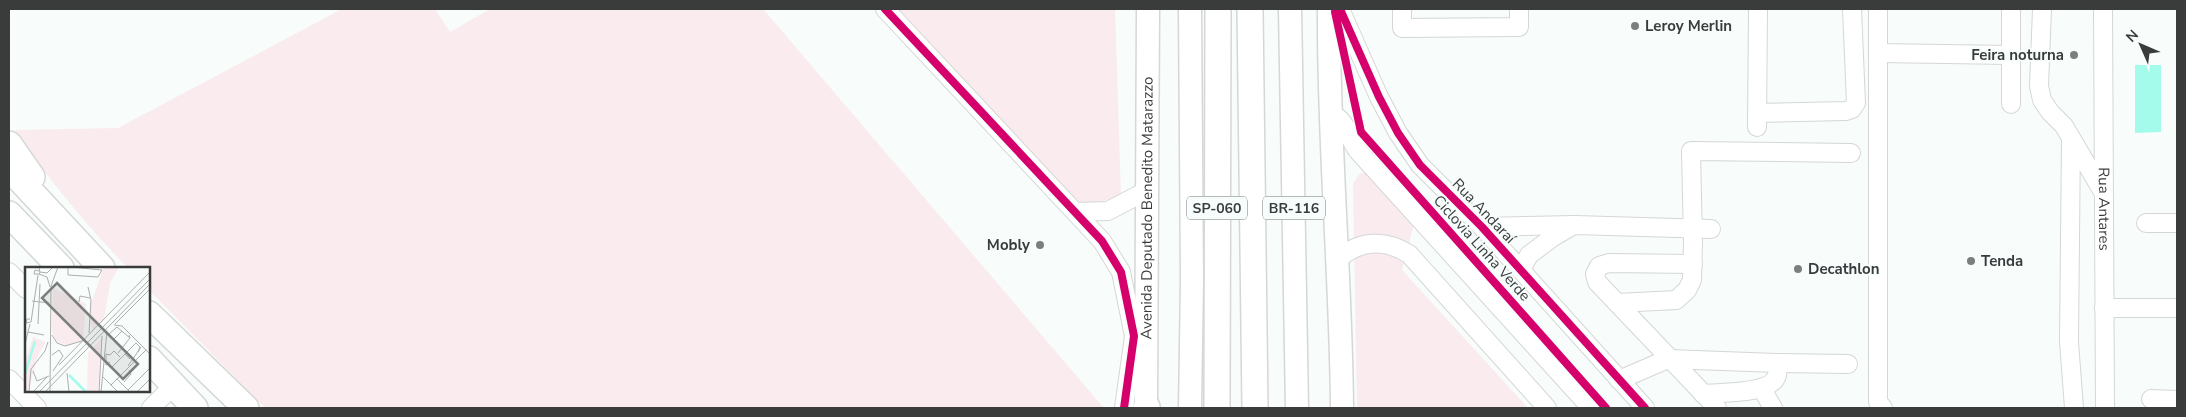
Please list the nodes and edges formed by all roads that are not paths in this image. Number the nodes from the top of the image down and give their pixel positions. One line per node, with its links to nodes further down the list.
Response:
1 (885, 9): 27 (street)
2 (1148, 9): 25 (main road, Avenida Deputado Benedito Matarazzo)
3 (1190, 9): 61 (main road)
4 (1218, 9): 62 (highway, SP-060)
5 (1250, 9): 63 (highway, SP-060)
6 (1290, 9): 64 (main road, BR-116)
7 (1329, 9): 20 (main road)
8 (1340, 9): 32 (street, Rua Andaraí)
9 (1402, 9): 10 (street)
10 (1519, 9)
11 (1758, 9): 12 (street)
12 (1852, 9)
13 (1878, 9): 17 (street)
14 (2011, 9): 18 (street)
15 (2042, 9): 21 (street)
16 (2102, 9): 26 (street, Rua Antares)
17 (1878, 53): 18 (street); 71 (street)
18 (2011, 55): 19 (street)
19 (2011, 104)
20 (1331, 113): 34 (main road); 67 (street)
21 (2071, 138): 26 (street); 72 (street)
22 (9, 144): 35 (highway)
23 (1851, 153): 33 (street)
24 (9, 168): 35 (highway)
25 (1148, 190): 27 (street); 60 (main road, Avenida Deputado Benedito Matarazzo)
26 (2103, 192): 42 (street, Rua Antares)
27 (1075, 212): 60 (street)
28 (9, 214): 37 (highway)
29 (2146, 223): 30 (street)
30 (2177, 223)
31 (1575, 225): 32 (street); 33 (street); 38 (street)
32 (1482, 227): 38 (street, Rua Andaraí)
33 (1702, 229): 36 (street)
34 (1338, 259): 65 (main road); 66 (street)
35 (94, 260)
36 (1693, 264): 41 (street); 41 (street)
37 (60, 267)
38 (1521, 270): 50 (street, Rua Andaraí)
39 (9, 272): 40 (street)
40 (25, 288)
41 (1617, 304): 45 (street)
42 (2104, 308): 43 (street); 73 (street, Rua Antares)
43 (2177, 308)
44 (150, 315): 59 (highway)
45 (1668, 359): 47 (street); 50 (street); 53 (street)
46 (150, 360): 51 (highway)
47 (1778, 363): 48 (street); 52 (street)
48 (1848, 364)
49 (9, 379): 56 (street)
50 (1619, 380): 68 (street, Rua Andaraí)
51 (173, 386): 57 (street); 58 (highway)
52 (1762, 390): 53 (street); 70 (street)
53 (1703, 394): 69 (street)
54 (2151, 399): 55 (street)
55 (2177, 400)
56 (37, 408)
57 (151, 408)
58 (195, 408)
59 (246, 408)
60 (1141, 408)
61 (1190, 408)
62 (1217, 408)
63 (1255, 408)
64 (1297, 408)
65 (1342, 408)
66 (1547, 408)
67 (1591, 408)
68 (1645, 408)
69 (1717, 408)
70 (1773, 408)
71 (1883, 408)
72 (2074, 408)
73 (2106, 408)

